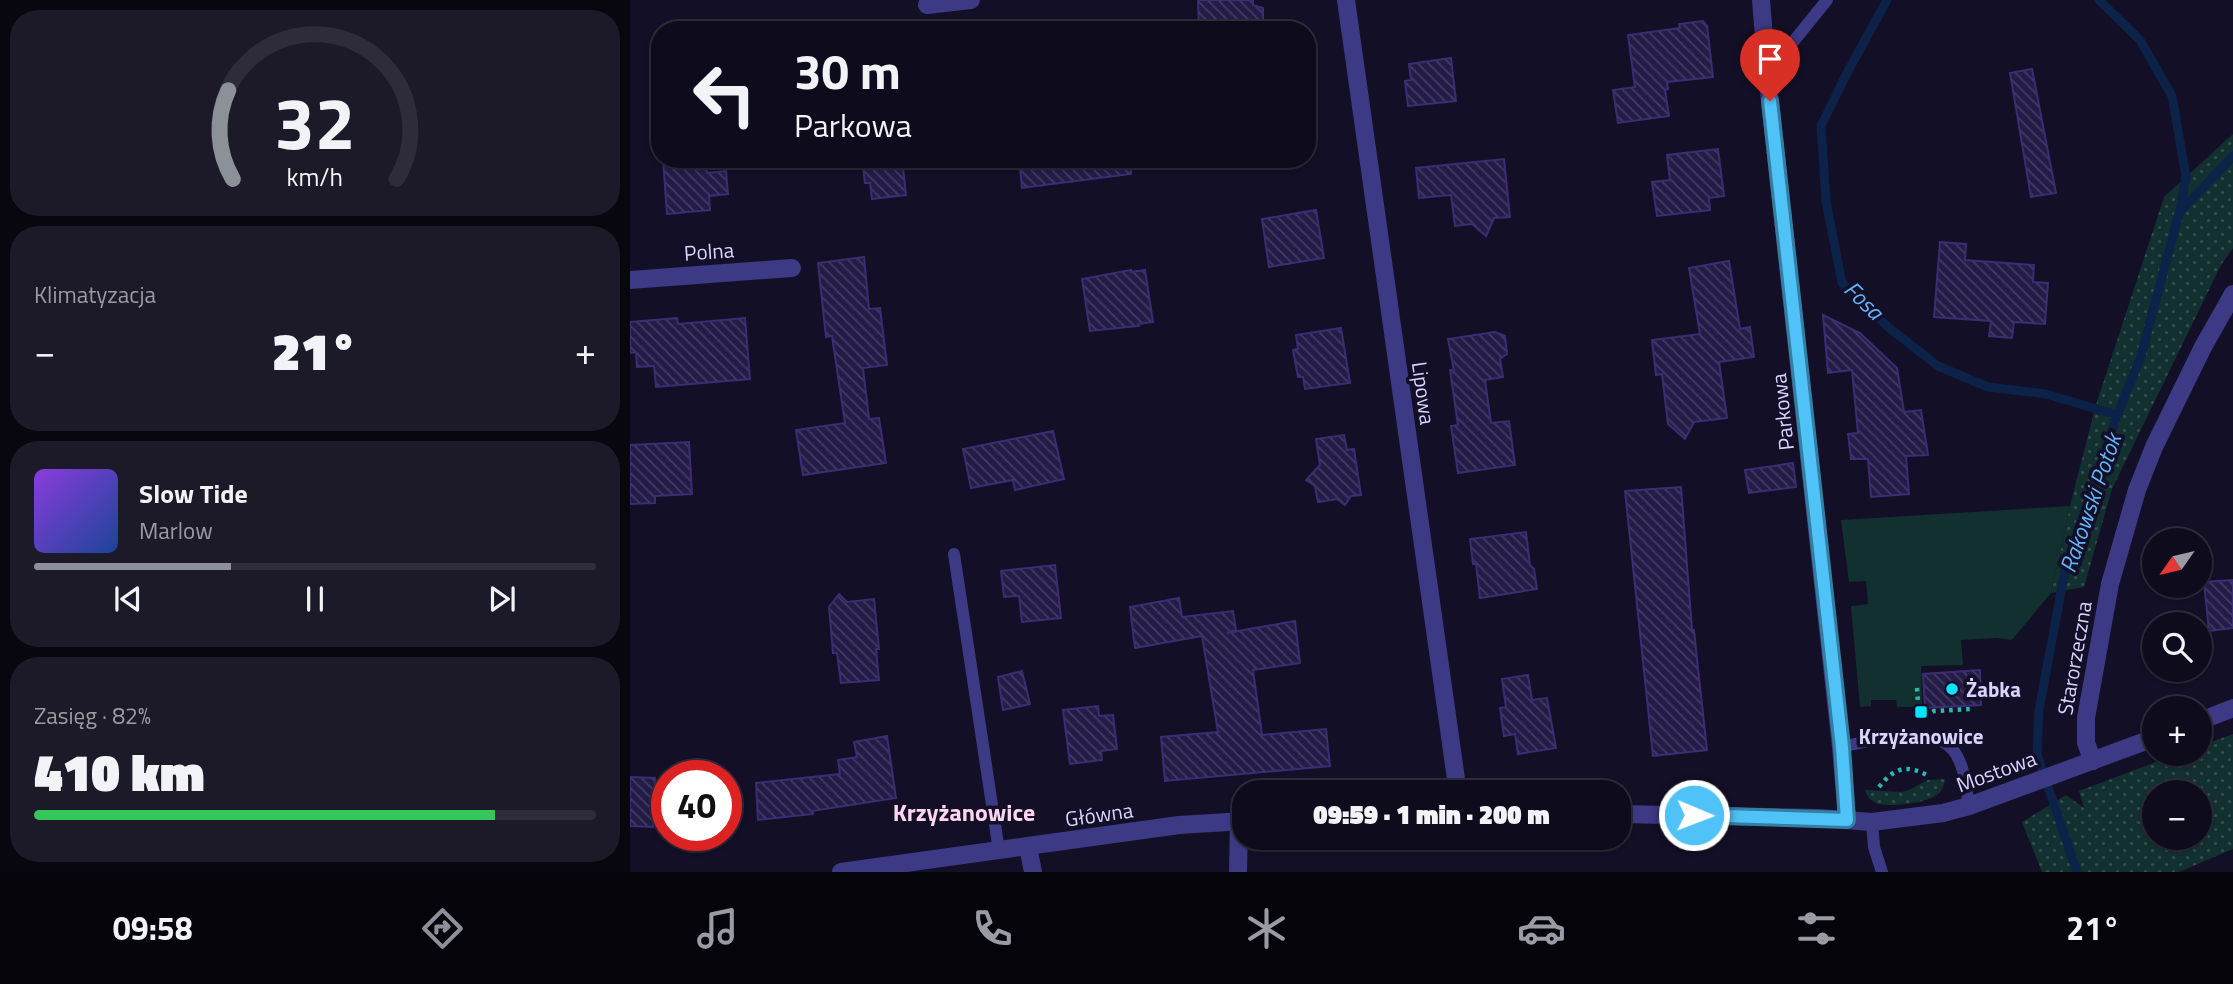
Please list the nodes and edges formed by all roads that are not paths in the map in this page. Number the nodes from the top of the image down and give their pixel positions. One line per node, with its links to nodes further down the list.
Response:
1 (971, 0): 5 (street)
2 (1346, 0): 16 (street, Lipowa)
3 (1761, 0): 6 (street, Parkowa)
4 (1827, 0): 6 (lane)
5 (927, 5)
6 (1767, 74): 14 (street, Parkowa)
7 (792, 268): 8 (street, Polna)
8 (630, 280)
9 (2233, 294): 15 (street, Starorzeczna)
10 (954, 554): 24 (lane)
11 (2233, 708): 12 (street)
12 (2212, 716)
13 (2142, 743): 15 (street, Mostowa)
14 (1842, 747): 17 (lane); 19 (street, Parkowa)
15 (2093, 761): 17 (street, Mostowa)
16 (1456, 780)
17 (1969, 806): 21 (street, Mostowa)
18 (1631, 814): 19 (street)
19 (1847, 820): 21 (street, Mostowa)
20 (1232, 822): 22 (street, Główna)
21 (1872, 822): 28 (lane)
22 (1028, 847): 24 (street, Główna); 26 (street)
23 (1239, 850): 27 (street, Główna)
24 (999, 851): 25 (street, Główna)
25 (841, 872)
26 (1032, 872)
27 (1238, 872)
28 (1882, 872)

